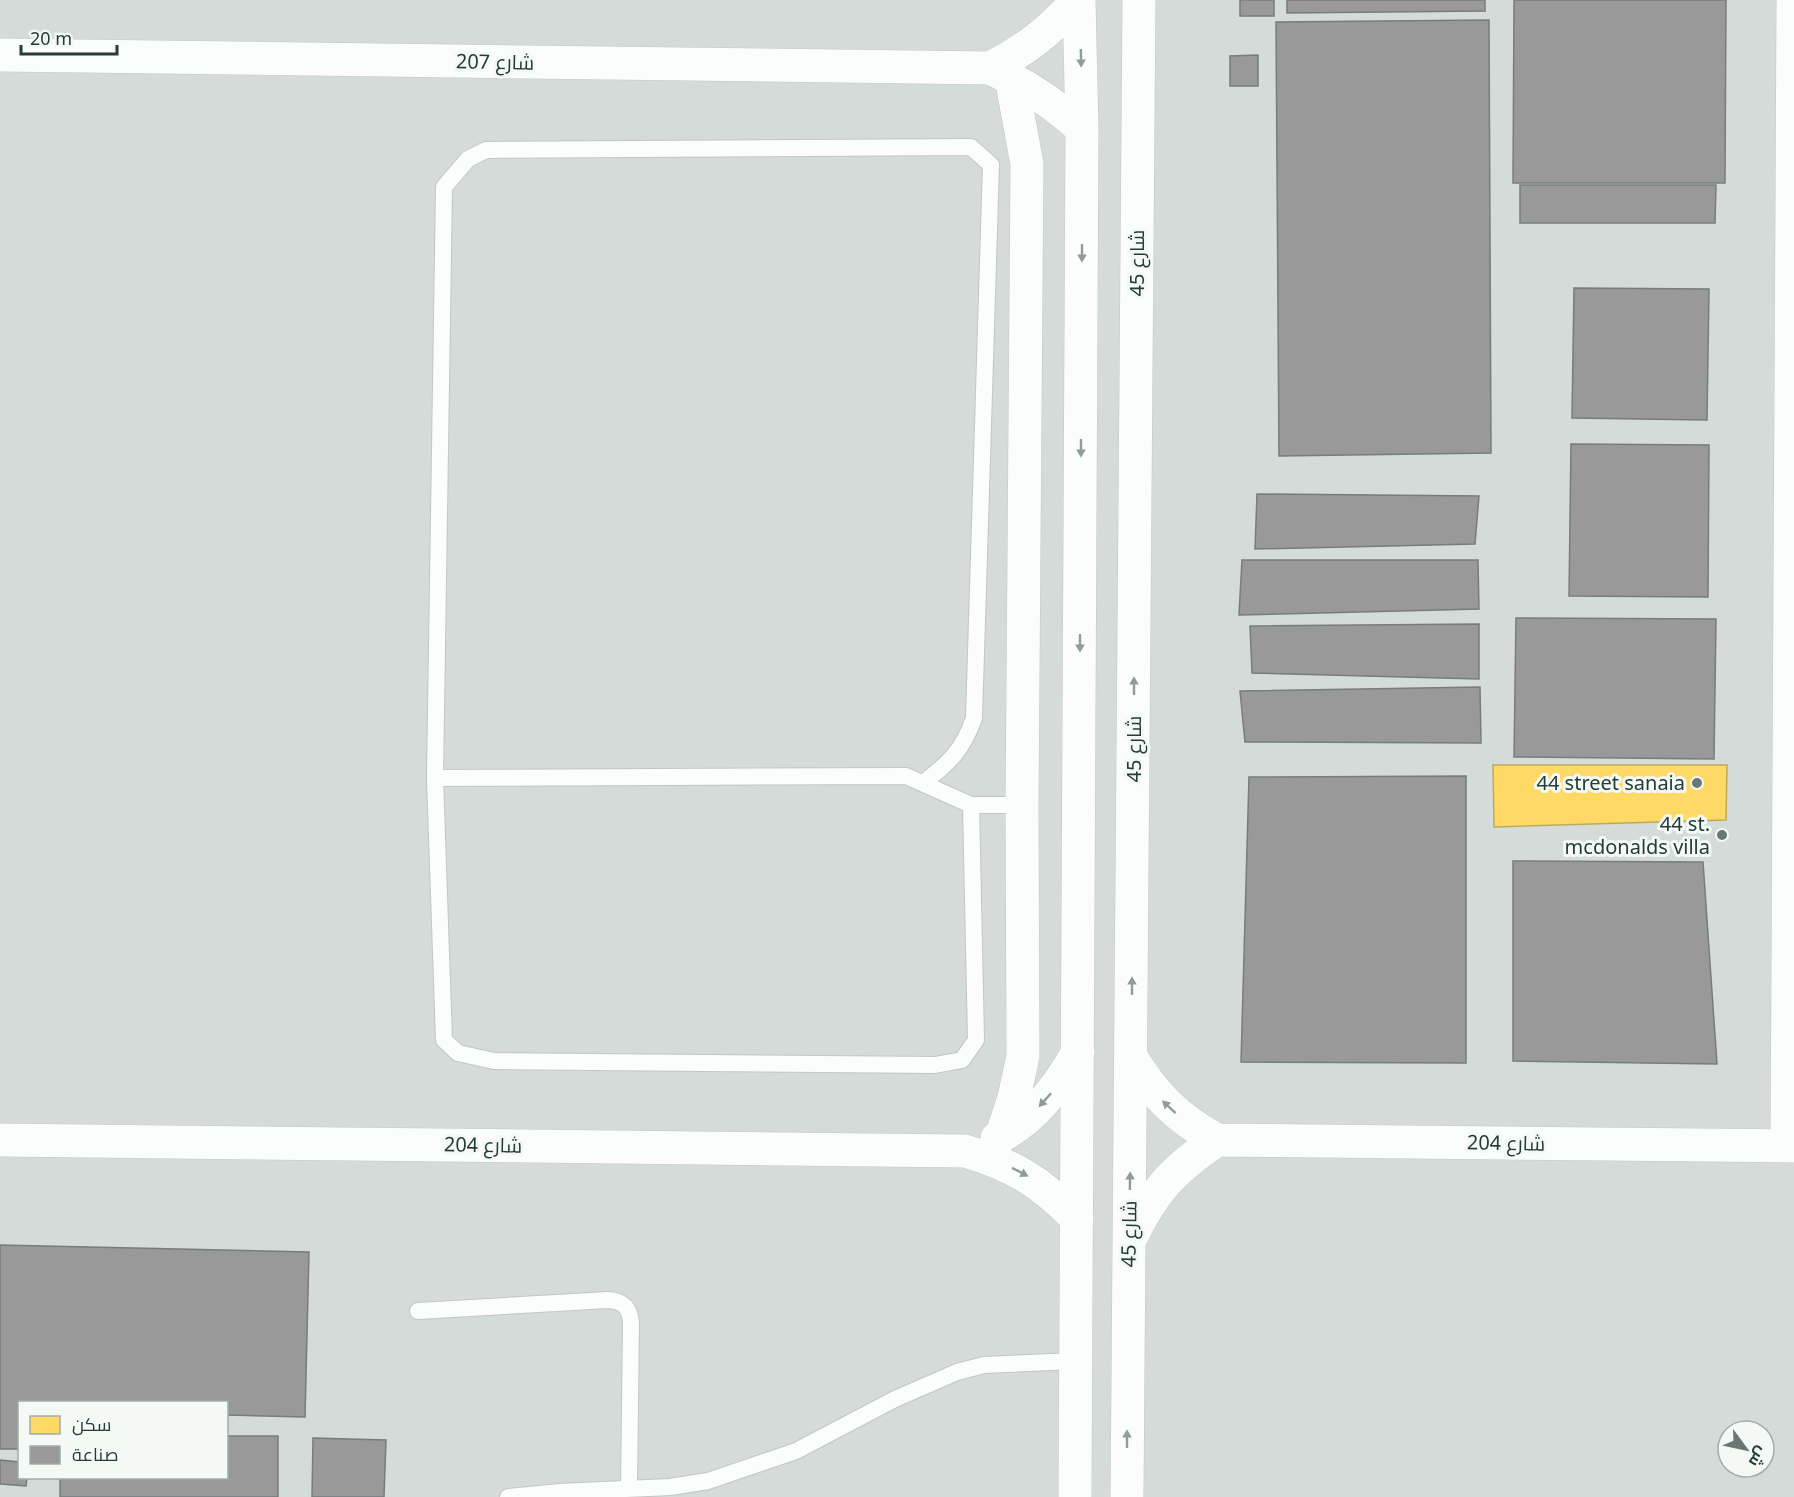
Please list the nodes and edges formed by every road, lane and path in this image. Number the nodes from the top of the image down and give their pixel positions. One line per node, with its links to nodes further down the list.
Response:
1 (1078, 0): 5 (street, شارع 207); 6 (street, one-way to 6)
2 (1139, 0): 12 (street, شارع 45, one-way to 2)
3 (1793, 0): 16 (street)
4 (0, 55): 5 (street, شارع 207)
5 (1000, 73): 6 (street); 10 (street)
6 (1082, 129): 11 (street, one-way to 11)
7 (435, 778): 8 (lane); 8 (lane); 9 (lane)
8 (923, 783): 9 (lane)
9 (971, 805): 10 (lane)
10 (1022, 805): 13 (street)
11 (1078, 1052): 13 (street, شارع 204, one-way to 13); 18 (street)
12 (1131, 1057): 15 (street, شارع 204, one-way to 12); 19 (street, شارع 45, one-way to 12)
13 (1001, 1137): 17 (street, شارع 204)
14 (0, 1140): 17 (street, شارع 204)
15 (1217, 1140): 16 (street, شارع 204); 19 (street)
16 (1791, 1146)
17 (965, 1151): 18 (street, شارع 204, one-way to 18)
18 (1077, 1219): 21 (street)
19 (1129, 1242): 25 (street, شارع 45, one-way to 19)
20 (418, 1311): 22 (lane)
21 (1076, 1361): 22 (lane); 24 (street)
22 (629, 1488): 23 (lane)
23 (508, 1497)
24 (1075, 1497)
25 (1127, 1497)

